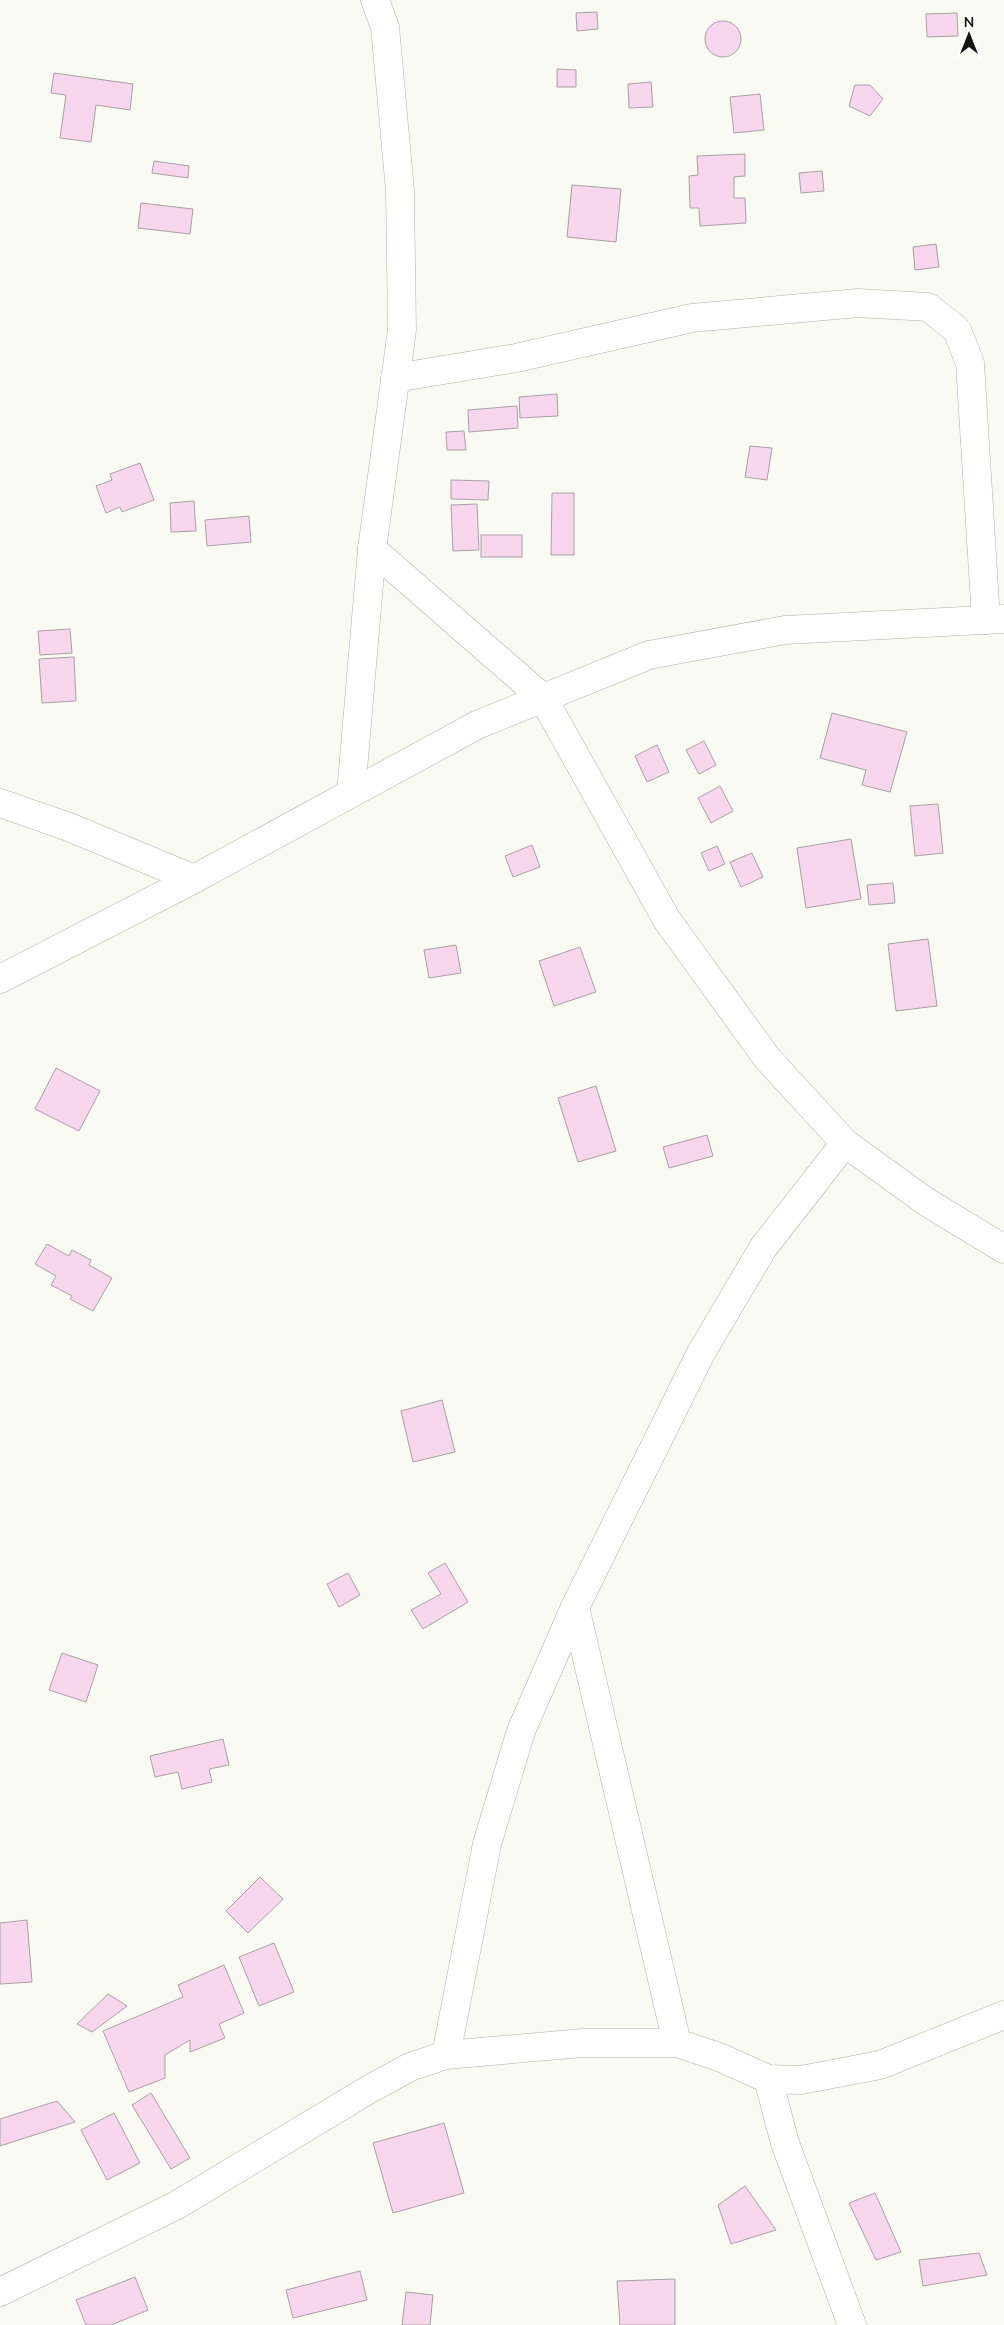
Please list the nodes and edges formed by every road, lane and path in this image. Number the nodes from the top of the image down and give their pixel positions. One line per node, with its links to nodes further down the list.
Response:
1 (375, 0): 2 (street)
2 (395, 378): 3 (street); 4 (street)
3 (372, 549): 5 (street); 6 (street)
4 (995, 619): 5 (street)
5 (542, 698): 6 (street); 10 (street)
6 (351, 793): 8 (street)
7 (0, 803): 8 (street)
8 (194, 879): 9 (street)
9 (0, 978)
10 (845, 1142): 11 (street); 12 (street)
11 (1004, 1249)
12 (575, 1607): 14 (street); 15 (street)
13 (1004, 2015): 16 (street)
14 (678, 2043): 15 (street); 16 (street)
15 (446, 2055): 17 (street)
16 (768, 2079): 18 (street)
17 (0, 2292)
18 (852, 2325)

